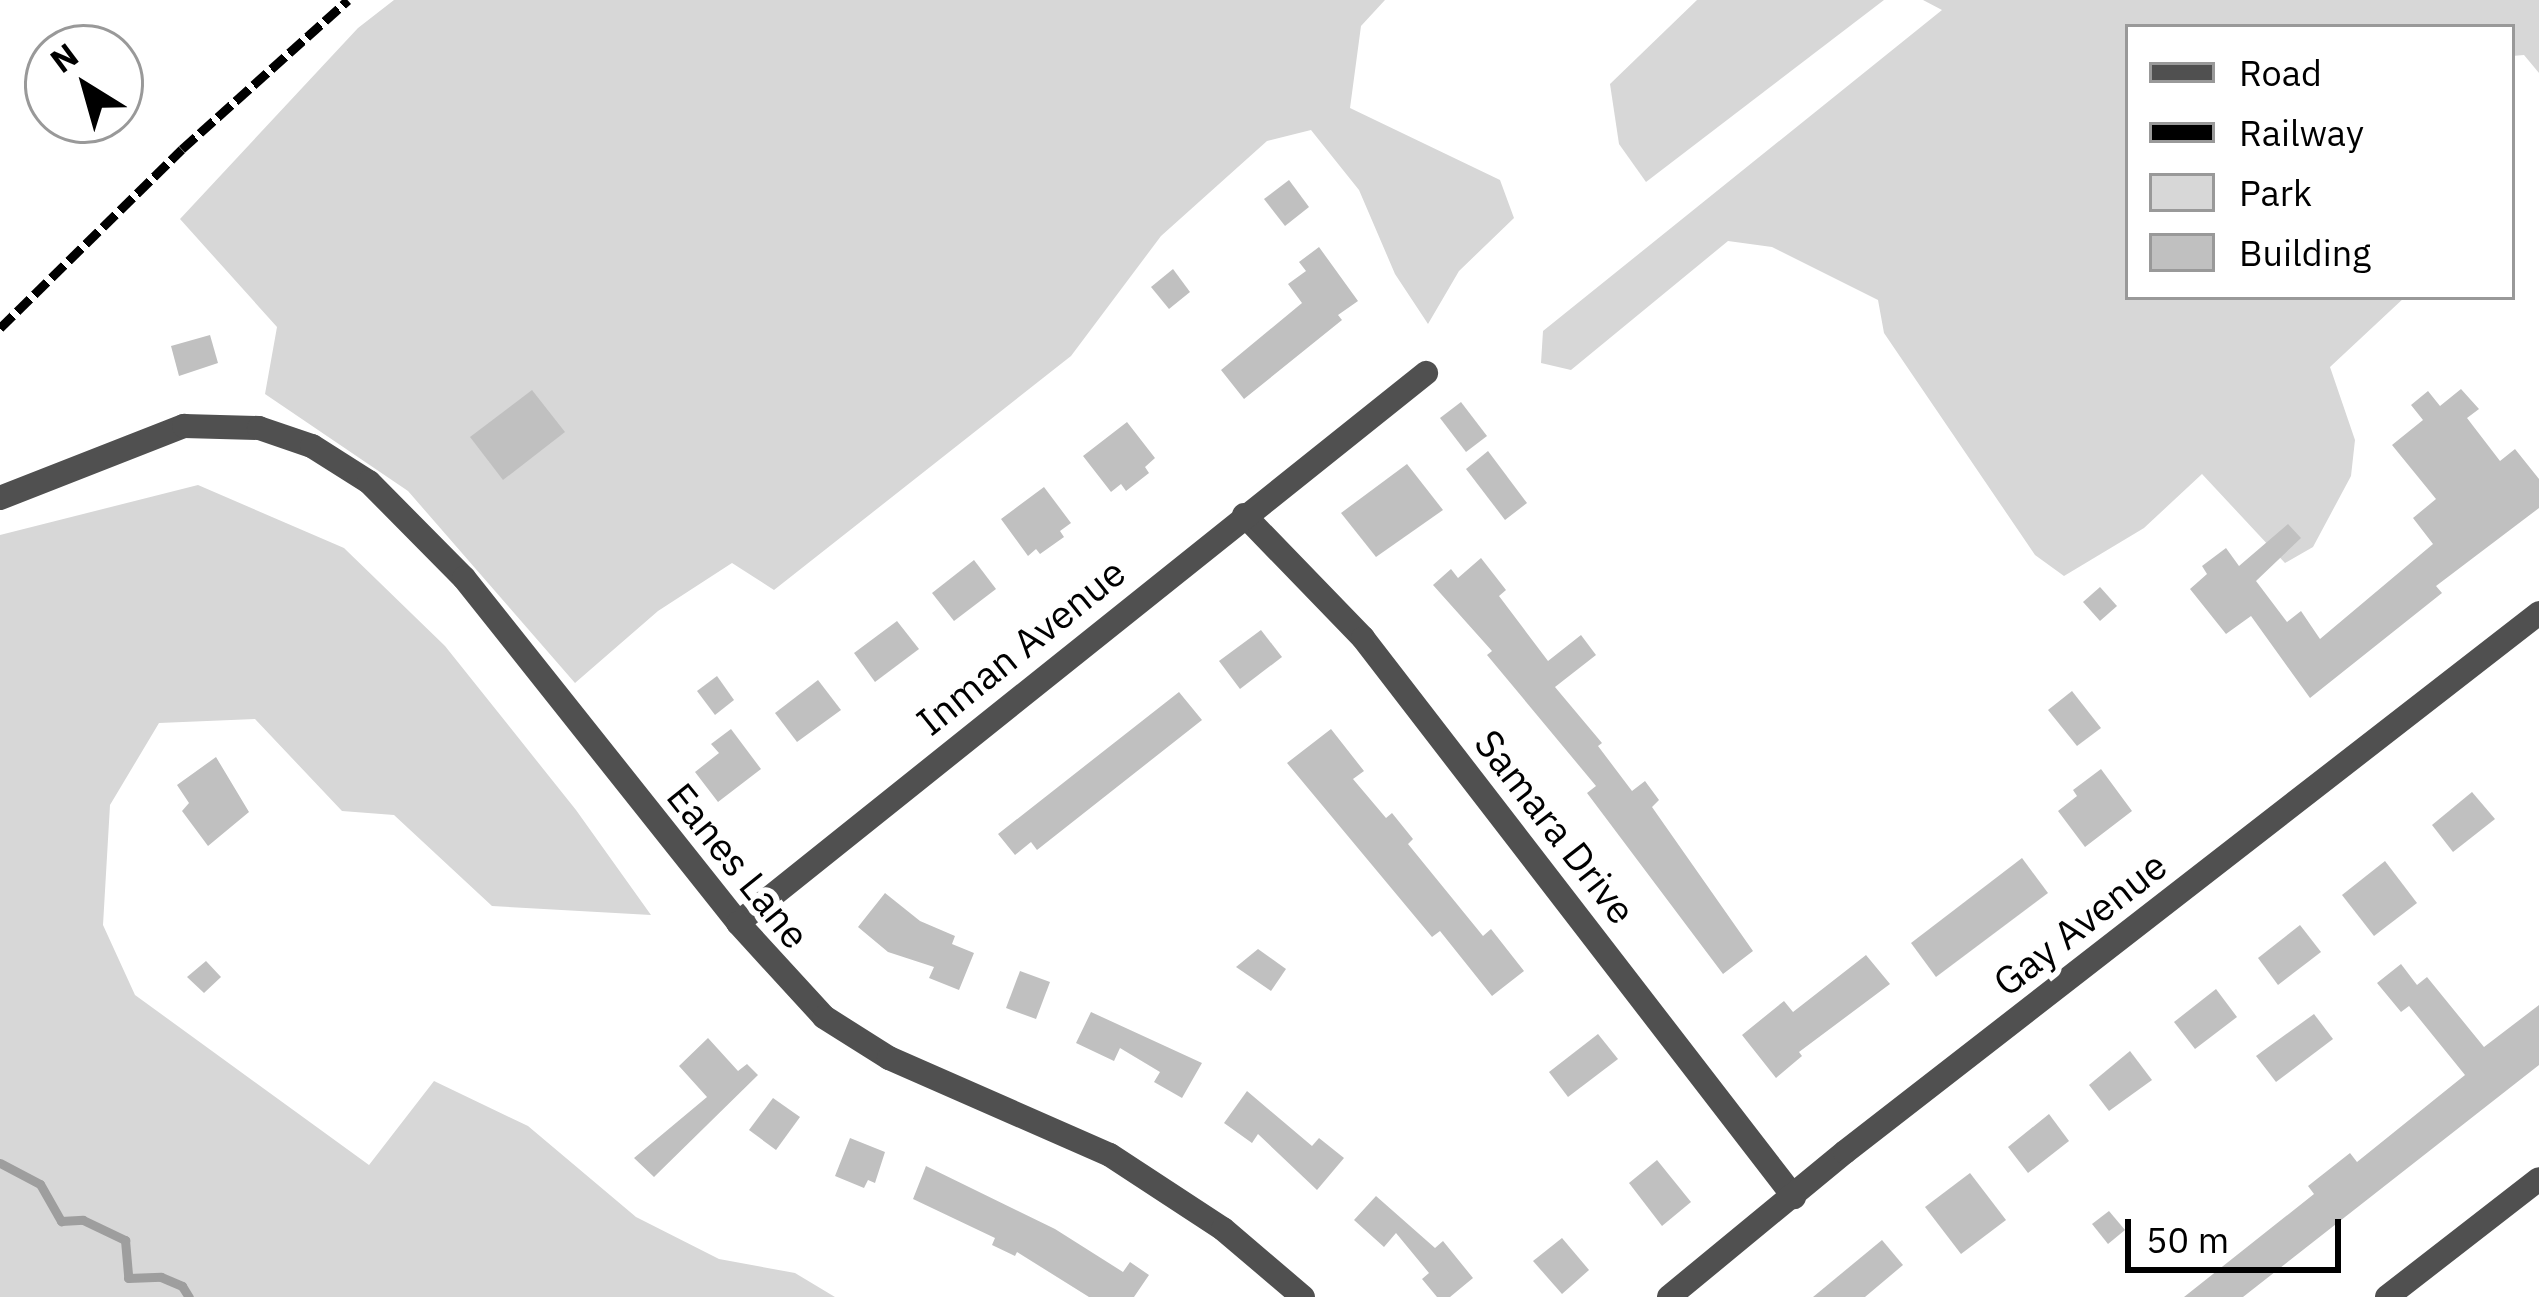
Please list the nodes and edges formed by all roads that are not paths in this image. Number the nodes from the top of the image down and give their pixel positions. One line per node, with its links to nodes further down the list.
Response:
1 (1426, 373): 3 (street, Inman Avenue)
2 (0, 498): 5 (street, Eanes Lane)
3 (1244, 515): 5 (street, Inman Avenue); 7 (street, Samara Drive)
4 (2539, 613): 7 (street, Gay Avenue)
5 (738, 923): 8 (street, Eanes Lane)
6 (2539, 1179): 10 (street)
7 (1794, 1197): 9 (street, Gay Avenue)
8 (1303, 1297)
9 (1669, 1297)
10 (2387, 1297)

